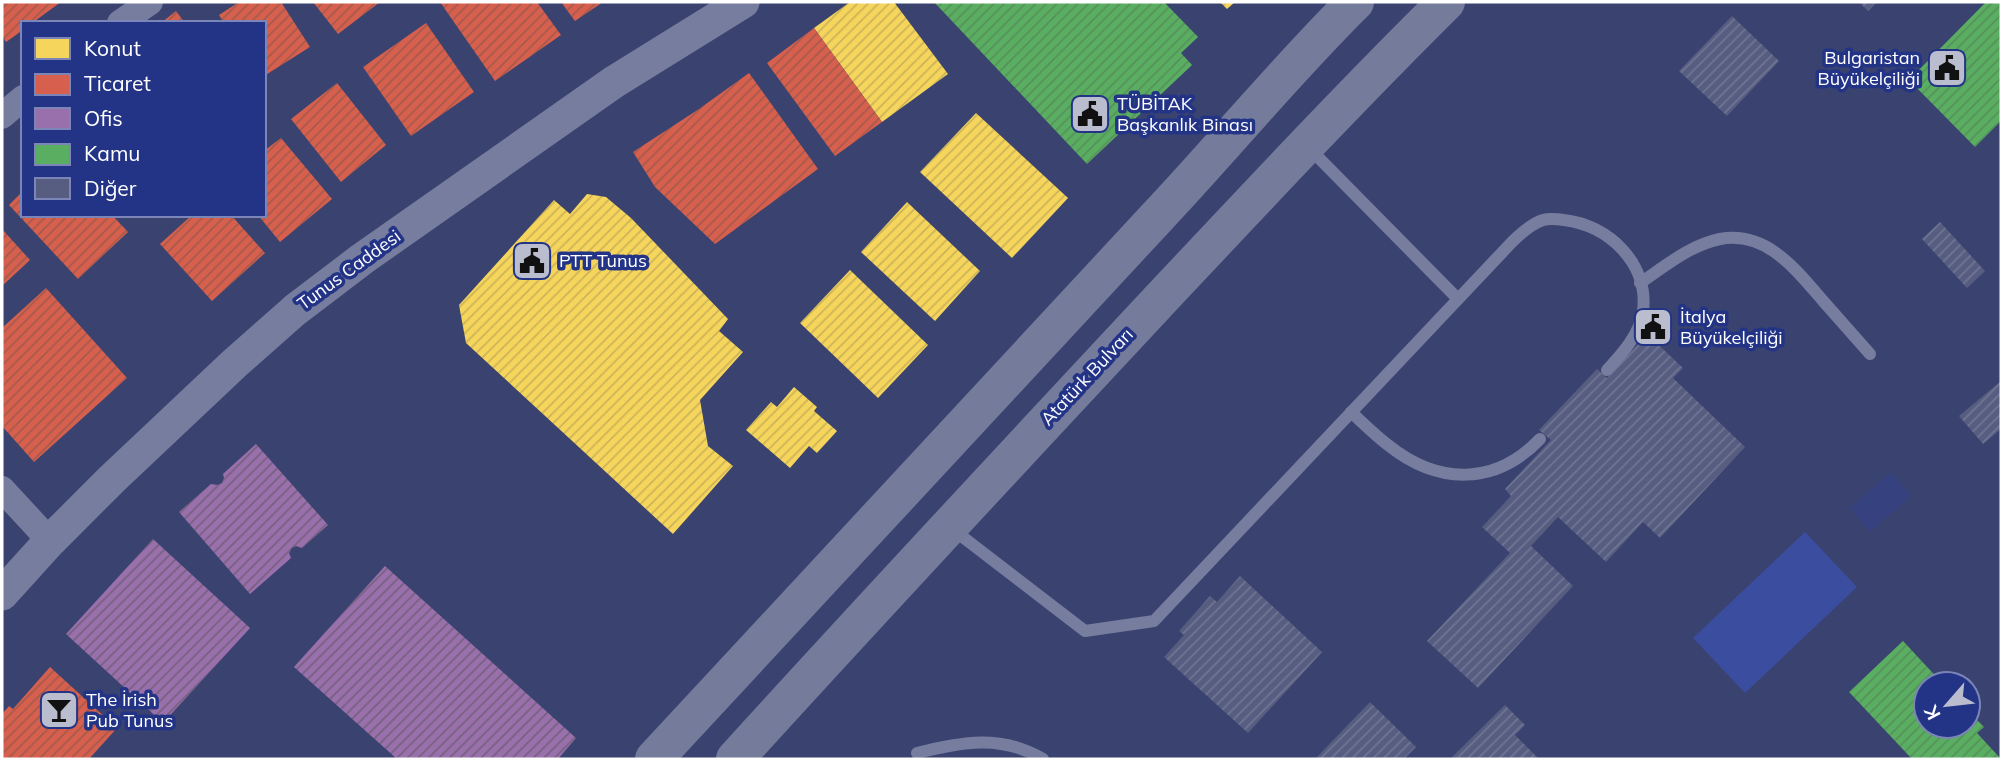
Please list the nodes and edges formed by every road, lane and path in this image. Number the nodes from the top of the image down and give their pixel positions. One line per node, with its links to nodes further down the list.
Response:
1 (150, 2): 5 (street)
2 (743, 2): 17 (street, Tunus Caddesi)
3 (1355, 2): 20 (main road)
4 (1446, 2): 8 (main road, Atatürk Bulvarı)
5 (124, 21)
6 (21, 99): 7 (street)
7 (2, 117)
8 (1306, 145): 10 (lane); 16 (main road, Atatürk Bulvarı)
9 (1640, 283): 10 (lane); 11 (lane); 12 (lane)
10 (1458, 299): 13 (lane)
11 (1870, 354)
12 (1607, 370)
13 (1351, 412): 14 (lane); 16 (lane)
14 (1540, 439)
15 (2, 489): 17 (street)
16 (948, 526): 21 (main road, Atatürk Bulvarı)
17 (50, 541): 18 (street, Tunus Caddesi)
18 (2, 594)
19 (917, 753): 22 (lane)
20 (654, 759)
21 (735, 759)
22 (1042, 759)

